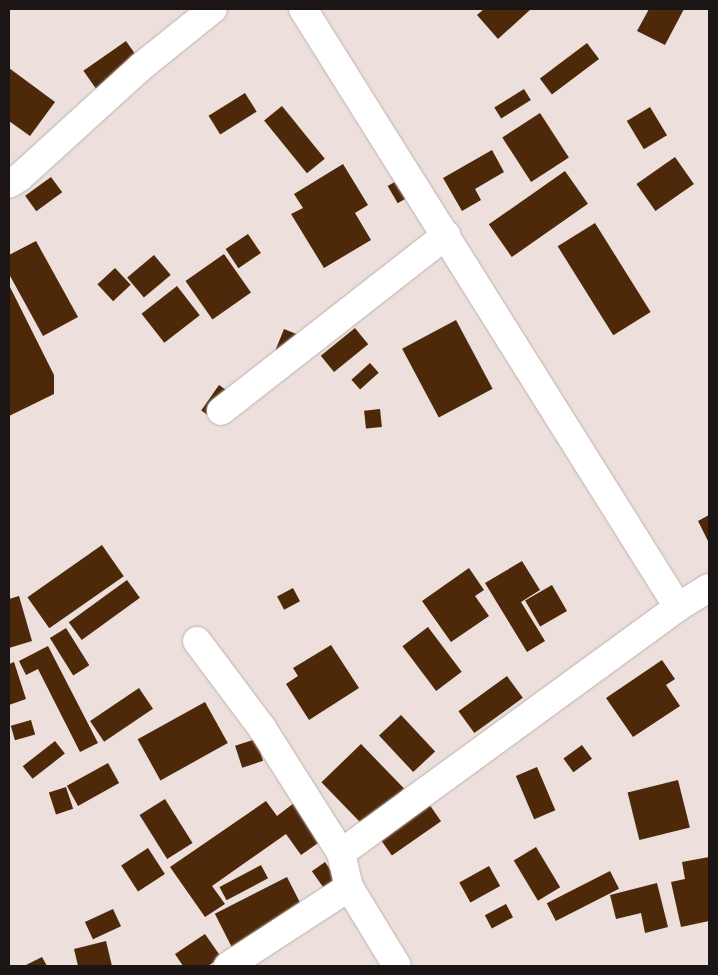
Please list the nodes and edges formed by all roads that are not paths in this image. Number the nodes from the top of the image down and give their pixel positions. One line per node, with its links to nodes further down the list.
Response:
1 (213, 9): 3 (street)
2 (303, 9): 4 (street)
3 (9, 184)
4 (446, 235): 5 (street); 7 (street)
5 (221, 412)
6 (709, 588): 7 (street)
7 (678, 607): 9 (street)
8 (197, 641): 9 (street)
9 (341, 853): 10 (street)
10 (349, 887): 11 (street); 12 (street)
11 (228, 966)
12 (396, 966)

